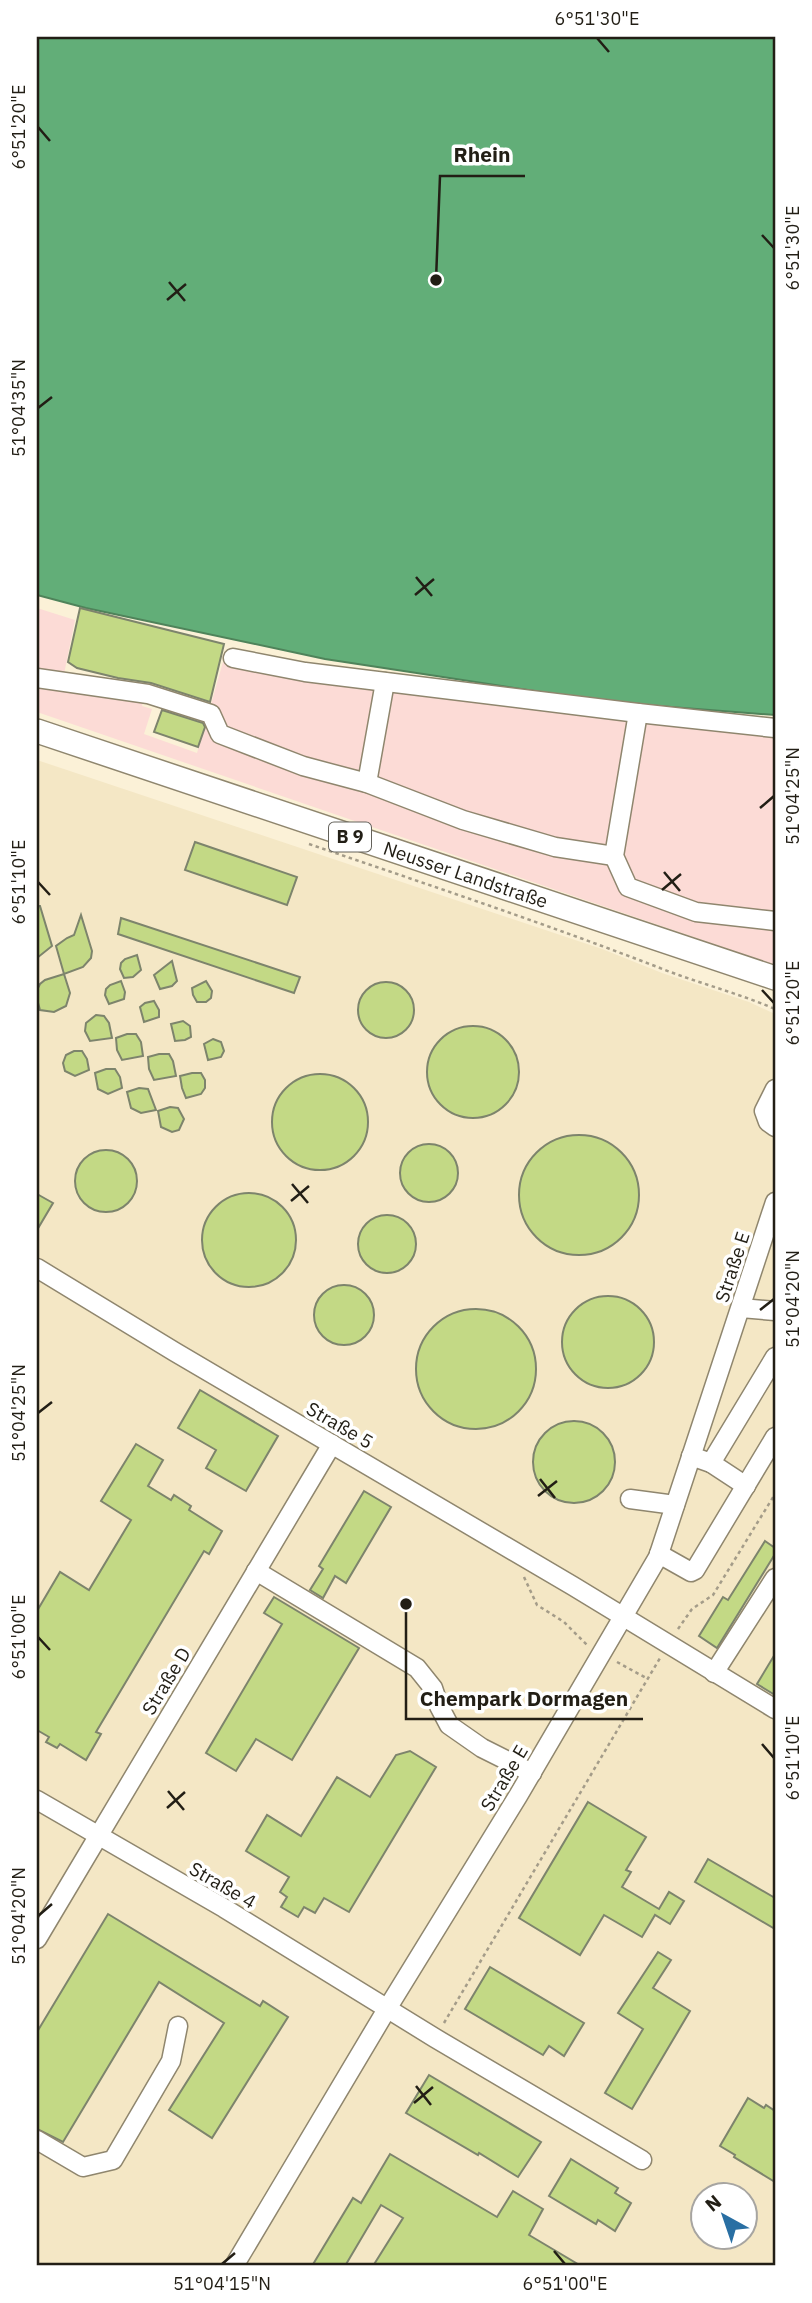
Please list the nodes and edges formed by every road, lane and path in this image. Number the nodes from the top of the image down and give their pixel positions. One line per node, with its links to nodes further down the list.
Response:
1 (233, 658): 3 (lane)
2 (37, 678): 7 (lane)
3 (385, 682): 4 (lane); 7 (lane)
4 (638, 713): 5 (lane); 9 (lane)
5 (775, 727)
6 (37, 731): 11 (main road, Neusser Landstraße / B 9)
7 (367, 783): 9 (lane)
8 (306, 844): 12 (path)
9 (614, 856): 10 (lane)
10 (775, 921)
11 (775, 978)
12 (775, 1009)
13 (775, 1090): 14 (lane)
14 (775, 1127)
15 (775, 1202): 17 (lane, Straße E)
16 (37, 1268): 21 (lane, Straße 5)
17 (741, 1308): 18 (lane); 22 (lane, Straße E)
18 (775, 1311)
19 (775, 1357): 23 (lane)
20 (775, 1437): 24 (lane)
21 (332, 1444): 29 (lane, Straße 5); 30 (lane, Straße D)
22 (691, 1456): 23 (lane); 27 (lane, Straße E)
23 (711, 1464): 24 (lane)
24 (746, 1486): 28 (lane)
25 (775, 1494): 33 (path)
26 (631, 1499): 27 (lane)
27 (675, 1505): 28 (lane, Straße E)
28 (659, 1554): 32 (lane, Straße E)
29 (519, 1555): 32 (lane, Straße 5); 34 (path)
30 (256, 1571): 38 (lane); 40 (lane, Straße D)
31 (775, 1578): 35 (lane)
32 (623, 1618): 33 (lane, Straße 5); 34 (lane, Straße E)
33 (668, 1645): 35 (lane, Straße 5); 36 (path)
34 (601, 1654): 36 (path); 38 (lane, Straße E)
35 (714, 1673): 37 (lane, Straße 5)
36 (648, 1679): 44 (path)
37 (775, 1709)
38 (532, 1773): 42 (lane, Straße E)
39 (37, 1800): 40 (lane, Straße 4)
40 (97, 1837): 41 (lane, Straße D); 42 (lane, Straße 4)
41 (37, 1939)
42 (387, 2009): 44 (lane, Straße 4); 47 (lane, Straße E)
43 (178, 2026): 45 (lane)
44 (435, 2038): 46 (lane, Straße 4)
45 (37, 2140)
46 (642, 2160)
47 (234, 2266)

